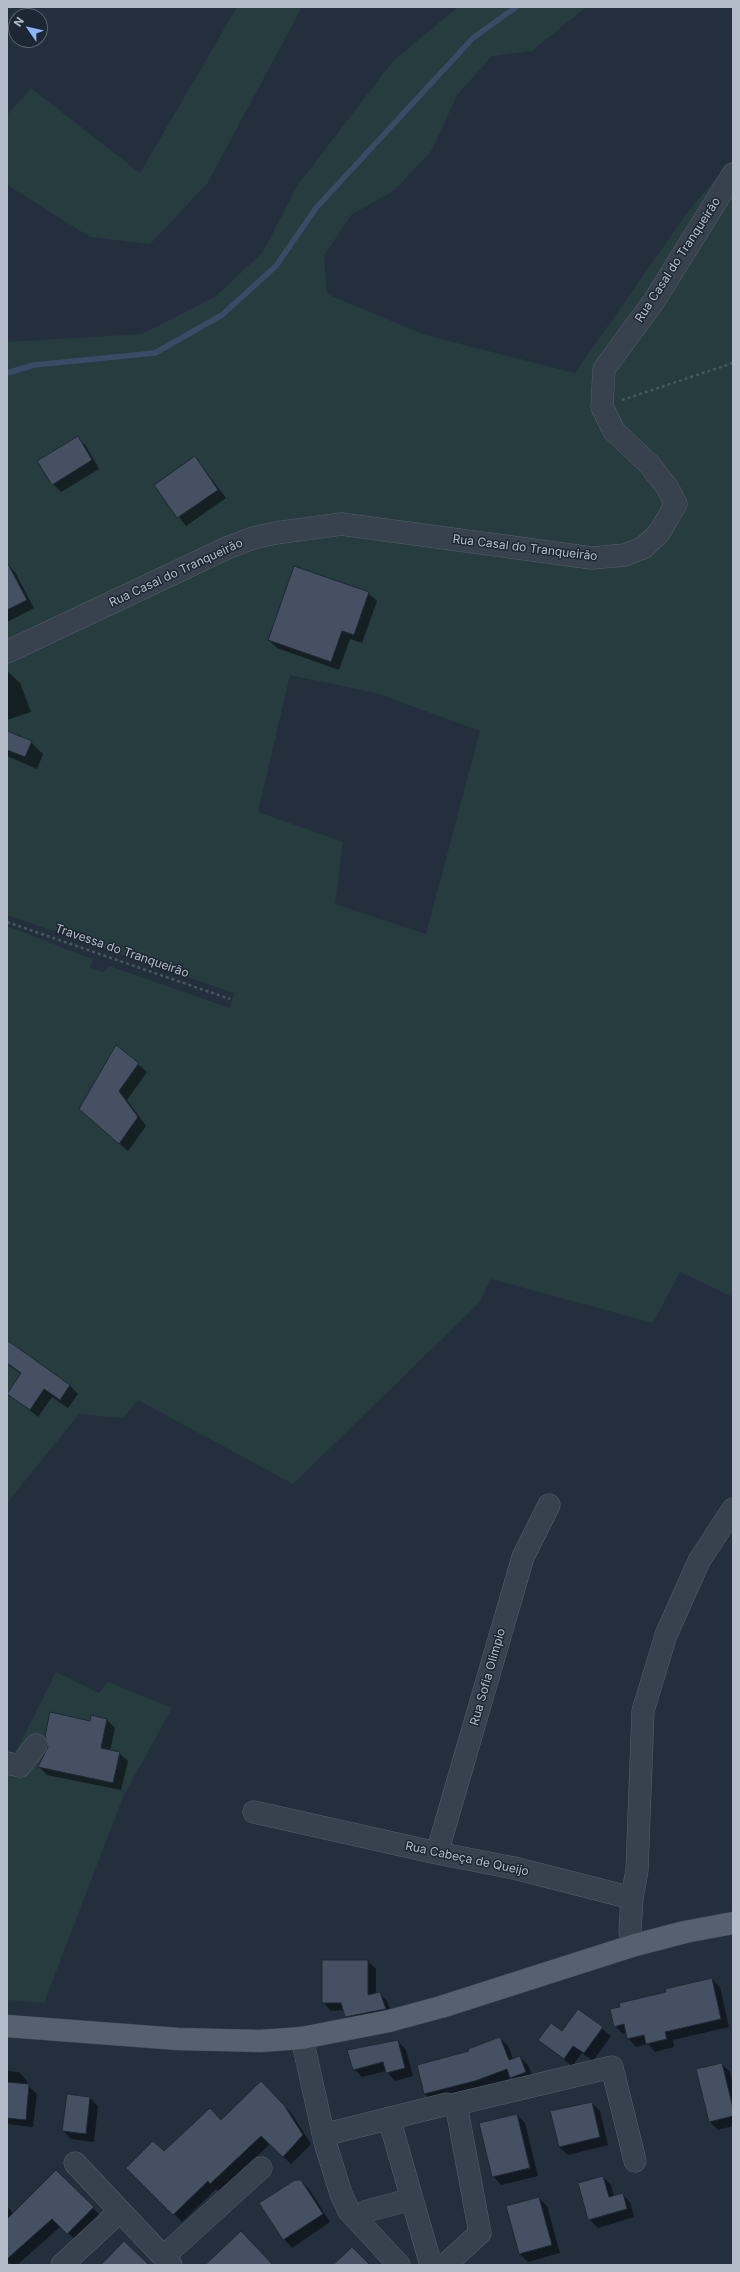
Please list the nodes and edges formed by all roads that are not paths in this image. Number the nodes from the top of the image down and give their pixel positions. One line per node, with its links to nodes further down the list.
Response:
1 (733, 174): 2 (street, Rua Casal do Tranqueirão)
2 (7, 652)
3 (549, 1505): 8 (street, Rua Sofia Olimpio)
4 (733, 1509): 9 (street)
5 (36, 1746): 6 (street)
6 (7, 1763)
7 (254, 1812): 8 (street, Rua Cabeça de Queijo)
8 (437, 1853): 9 (street, Rua Cabeça de Queijo)
9 (632, 1898): 11 (street)
10 (733, 1922): 11 (main road)
11 (635, 1945): 13 (main road)
12 (7, 2026): 13 (main road)
13 (302, 2038): 25 (street)
14 (447, 2104): 15 (street)
15 (389, 2118): 16 (street); 20 (street)
16 (335, 2132)
17 (635, 2161): 27 (street)
18 (75, 2163): 21 (street)
19 (261, 2168): 23 (street)
20 (412, 2199): 22 (street); 26 (street)
21 (120, 2210): 23 (street); 24 (street)
22 (367, 2211)
23 (167, 2261)
24 (62, 2265)
25 (399, 2265)
26 (431, 2265)
27 (445, 2265)

